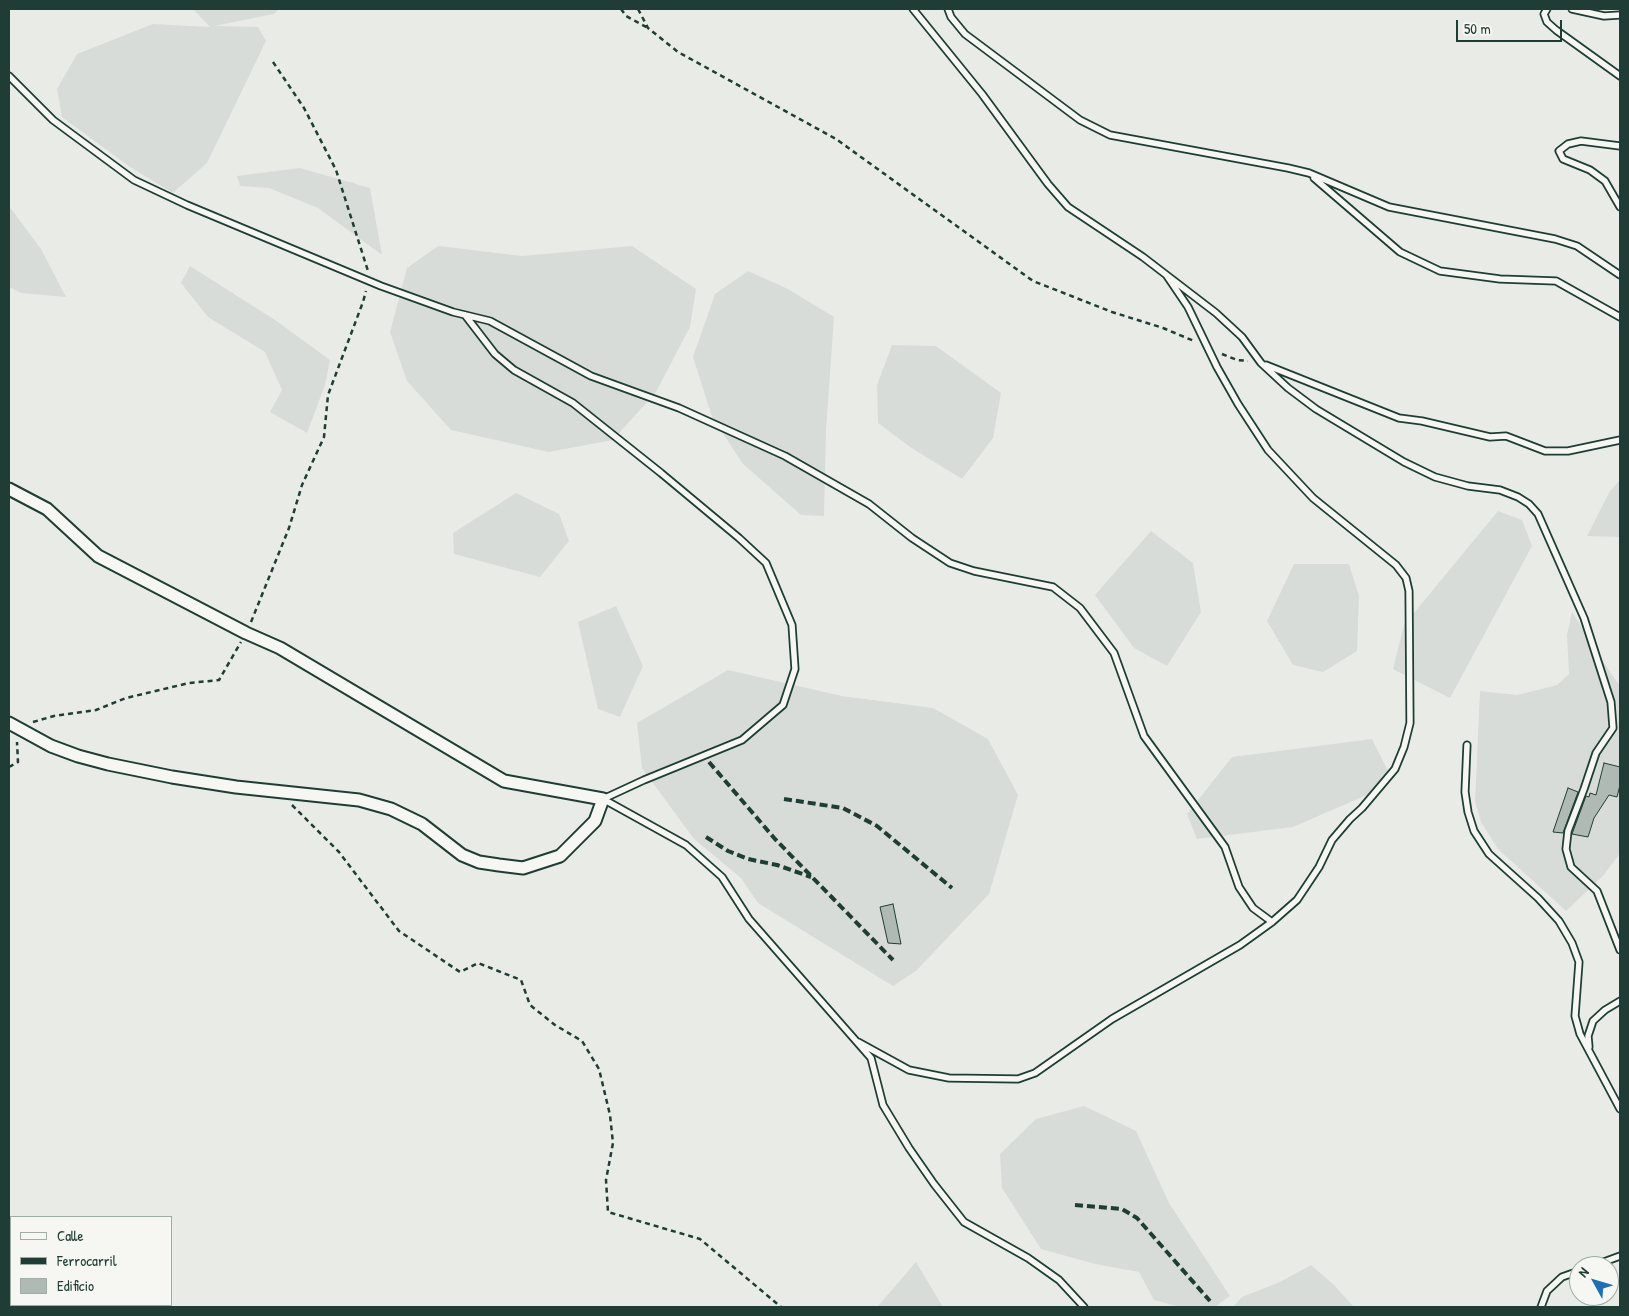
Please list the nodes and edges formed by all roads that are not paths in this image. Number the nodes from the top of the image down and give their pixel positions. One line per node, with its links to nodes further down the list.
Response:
1 (913, 9): 11 (lane)
2 (948, 9): 9 (lane)
3 (1547, 9): 7 (lane)
4 (1572, 9): 5 (lane)
5 (1620, 15)
6 (9, 76): 13 (lane)
7 (1620, 76)
8 (1620, 146): 10 (lane)
9 (1309, 173): 12 (lane); 14 (lane)
10 (1620, 207)
11 (1164, 272): 15 (lane); 21 (lane)
12 (1620, 275)
13 (465, 315): 20 (lane); 21 (lane)
14 (1620, 317)
15 (1261, 363): 16 (lane); 22 (lane)
16 (1620, 440)
17 (9, 489): 20 (street)
18 (12, 725): 20 (street)
19 (1468, 745): 25 (lane)
20 (604, 799): 24 (lane)
21 (1272, 922): 24 (lane)
22 (1620, 950)
23 (1620, 1001): 25 (lane)
24 (858, 1042): 28 (lane)
25 (1590, 1049): 26 (lane)
26 (1620, 1109)
27 (1569, 1275): 29 (lane)
28 (1084, 1307)
29 (1541, 1307)

